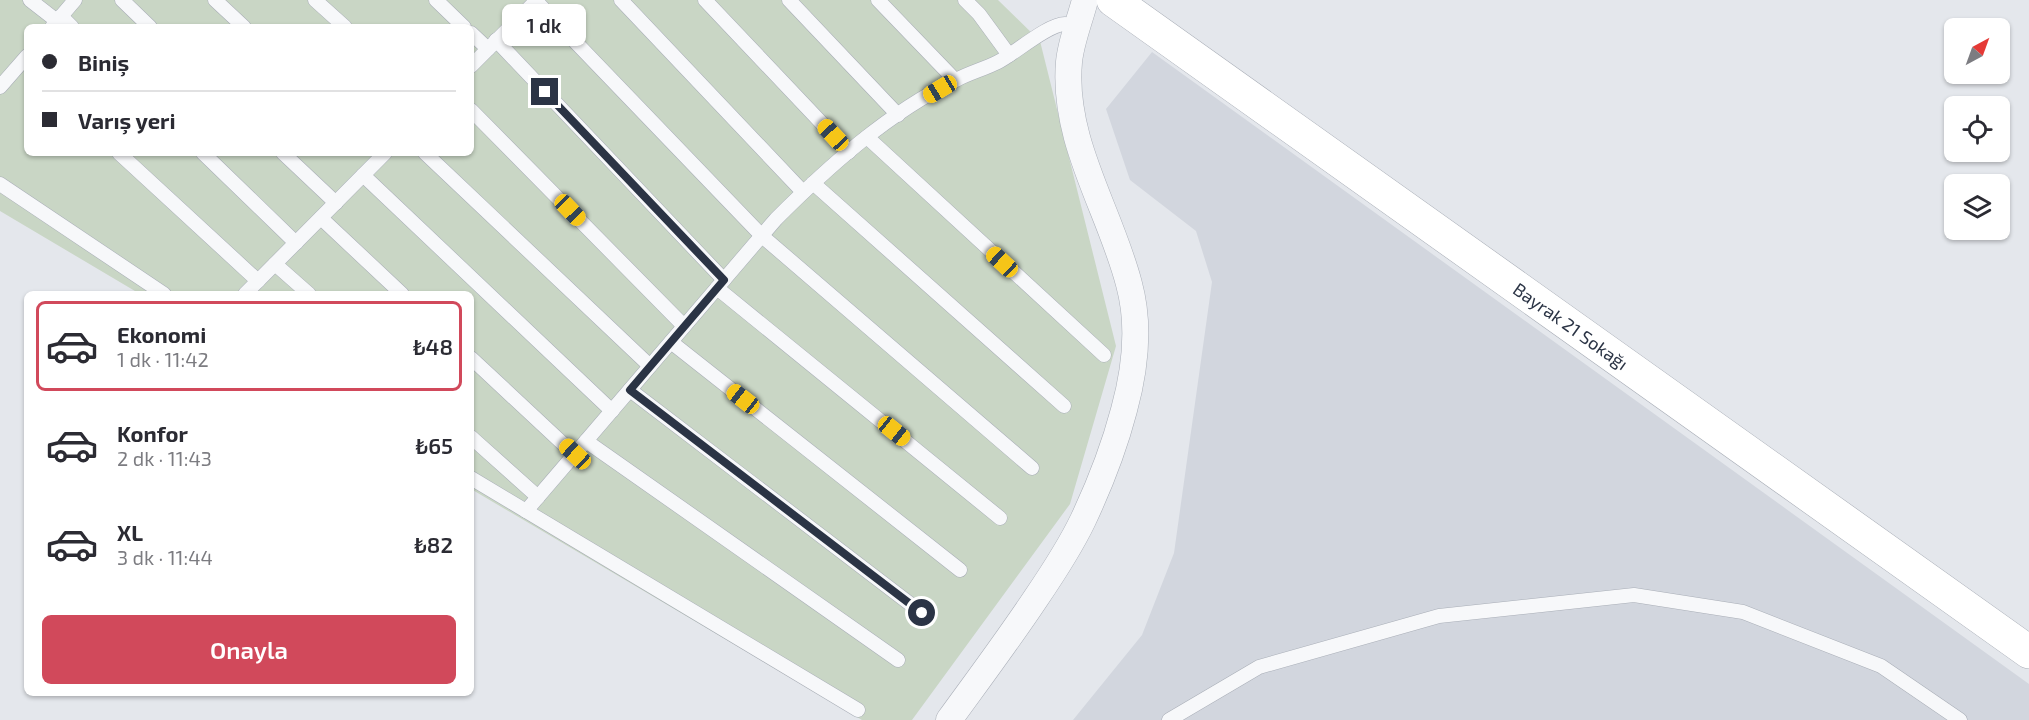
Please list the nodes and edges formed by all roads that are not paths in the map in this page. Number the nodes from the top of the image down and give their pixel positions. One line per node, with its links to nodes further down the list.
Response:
1 (30, 0): 15 (lane)
2 (75, 0): 15 (lane)
3 (122, 0): 16 (lane)
4 (214, 0): 17 (lane)
5 (315, 0): 18 (lane)
6 (436, 0): 19 (lane)
7 (621, 0): 40 (lane)
8 (705, 0): 32 (lane)
9 (789, 0): 30 (lane)
10 (878, 0): 27 (lane)
11 (966, 0): 23 (lane)
12 (1085, 0): 20 (street)
13 (1113, 0): 70 (street, Bayrak 21 Sokağı)
14 (534, 1): 22 (lane); 43 (lane)
15 (56, 22)
16 (147, 24)
17 (241, 24)
18 (342, 24)
19 (461, 24)
20 (1078, 27): 23 (lane); 73 (street)
21 (474, 35): 22 (lane)
22 (492, 45): 24 (lane); 47 (lane)
23 (1009, 55): 27 (lane)
24 (474, 63)
25 (0, 64): 26 (lane)
26 (22, 66): 28 (lane)
27 (955, 80): 30 (lane)
28 (0, 87)
29 (474, 113): 52 (lane)
30 (898, 115): 31 (lane)
31 (867, 137): 32 (lane); 54 (lane)
32 (849, 152): 40 (lane)
33 (121, 156): 46 (lane)
34 (206, 156): 44 (lane)
35 (286, 156): 41 (lane)
36 (380, 156): 38 (lane)
37 (428, 156): 56 (lane)
38 (363, 175): 41 (lane); 59 (lane)
39 (0, 184): 48 (lane)
40 (808, 187): 43 (lane); 58 (lane)
41 (336, 203): 42 (lane)
42 (321, 218): 44 (lane); 51 (lane)
43 (762, 236): 47 (lane); 63 (lane)
44 (296, 243): 45 (lane)
45 (275, 264): 46 (lane); 50 (lane)
46 (258, 281): 49 (lane)
47 (721, 284): 52 (lane); 67 (lane)
48 (160, 291)
49 (248, 291)
50 (306, 291)
51 (399, 291)
52 (684, 326): 53 (lane)
53 (671, 342): 56 (lane); 68 (lane)
54 (1104, 355)
55 (474, 361): 62 (lane)
56 (650, 366): 57 (lane)
57 (630, 390): 59 (lane); 69 (lane)
58 (1064, 406)
59 (612, 411): 61 (lane)
60 (474, 440): 65 (lane)
61 (586, 441): 62 (lane); 71 (lane)
62 (575, 454): 65 (lane)
63 (1032, 468)
64 (474, 480): 66 (lane)
65 (538, 497): 66 (lane)
66 (526, 511): 72 (lane)
67 (1000, 518)
68 (960, 570)
69 (922, 613)
70 (2029, 652)
71 (898, 660)
72 (858, 710)
73 (948, 720)
74 (1169, 720): 75 (lane)
75 (1960, 720)

